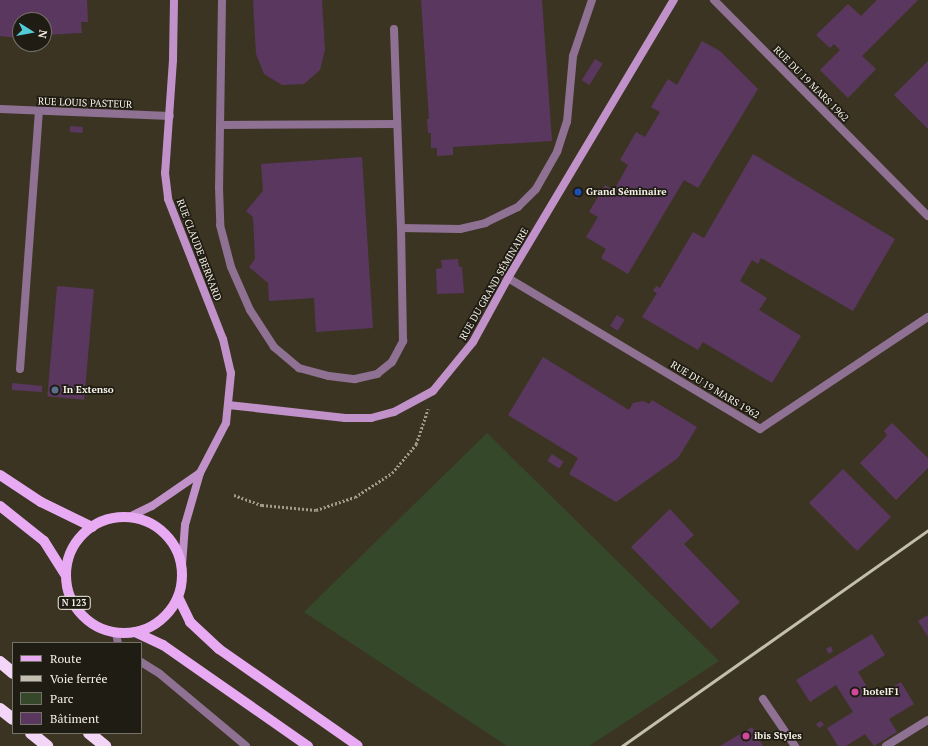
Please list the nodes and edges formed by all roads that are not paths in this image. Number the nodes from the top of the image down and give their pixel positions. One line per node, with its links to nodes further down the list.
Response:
1 (174, 0): 9 (street, RUE CLAUDE BERNARD)
2 (222, 0): 11 (street)
3 (592, 0): 13 (street)
4 (674, 0): 14 (street, RUE DU GRAND SÉMINAIRE)
5 (714, 0): 12 (street, RUE DU 19 MARS 1962)
6 (394, 29): 10 (street)
7 (0, 109): 8 (street, RUE LOUIS PASTEUR)
8 (39, 111): 9 (street, RUE LOUIS PASTEUR); 16 (street)
9 (170, 116): 17 (street, RUE CLAUDE BERNARD)
10 (397, 124): 11 (street); 13 (street)
11 (220, 125): 13 (street)
12 (928, 216)
13 (401, 228)
14 (508, 278): 15 (street, RUE DU 19 MARS 1962); 17 (street, RUE DU GRAND SÉMINAIRE)
15 (928, 317)
16 (20, 369)
17 (228, 405): 18 (street, RUE CLAUDE BERNARD)
18 (200, 474): 21 (street, RUE CLAUDE BERNARD); 23 (street, RUE CLAUDE BERNARD)
19 (0, 475): 22 (main road)
20 (0, 506): 24 (main road, N 123)
21 (129, 517): 22 (main road, N 123); 23 (main road, N 123)
22 (92, 527): 24 (main road, N 123)
23 (182, 565): 25 (main road, N 123)
24 (66, 576): 27 (main road, N 123)
25 (178, 597): 26 (main road, N 123); 42 (main road)
26 (136, 632): 27 (main road, N 123); 41 (main road, N 123)
27 (116, 633): 28 (street)
28 (118, 642)
29 (0, 662): 31 (highway)
30 (142, 663): 40 (street)
31 (12, 672)
32 (763, 699): 43 (street)
33 (0, 709): 34 (highway)
34 (12, 718)
35 (928, 720): 44 (street)
36 (32, 734): 38 (highway)
37 (90, 734): 39 (highway)
38 (47, 746)
39 (105, 746)
40 (246, 746)
41 (308, 746)
42 (358, 746)
43 (795, 746)
44 (886, 746)

